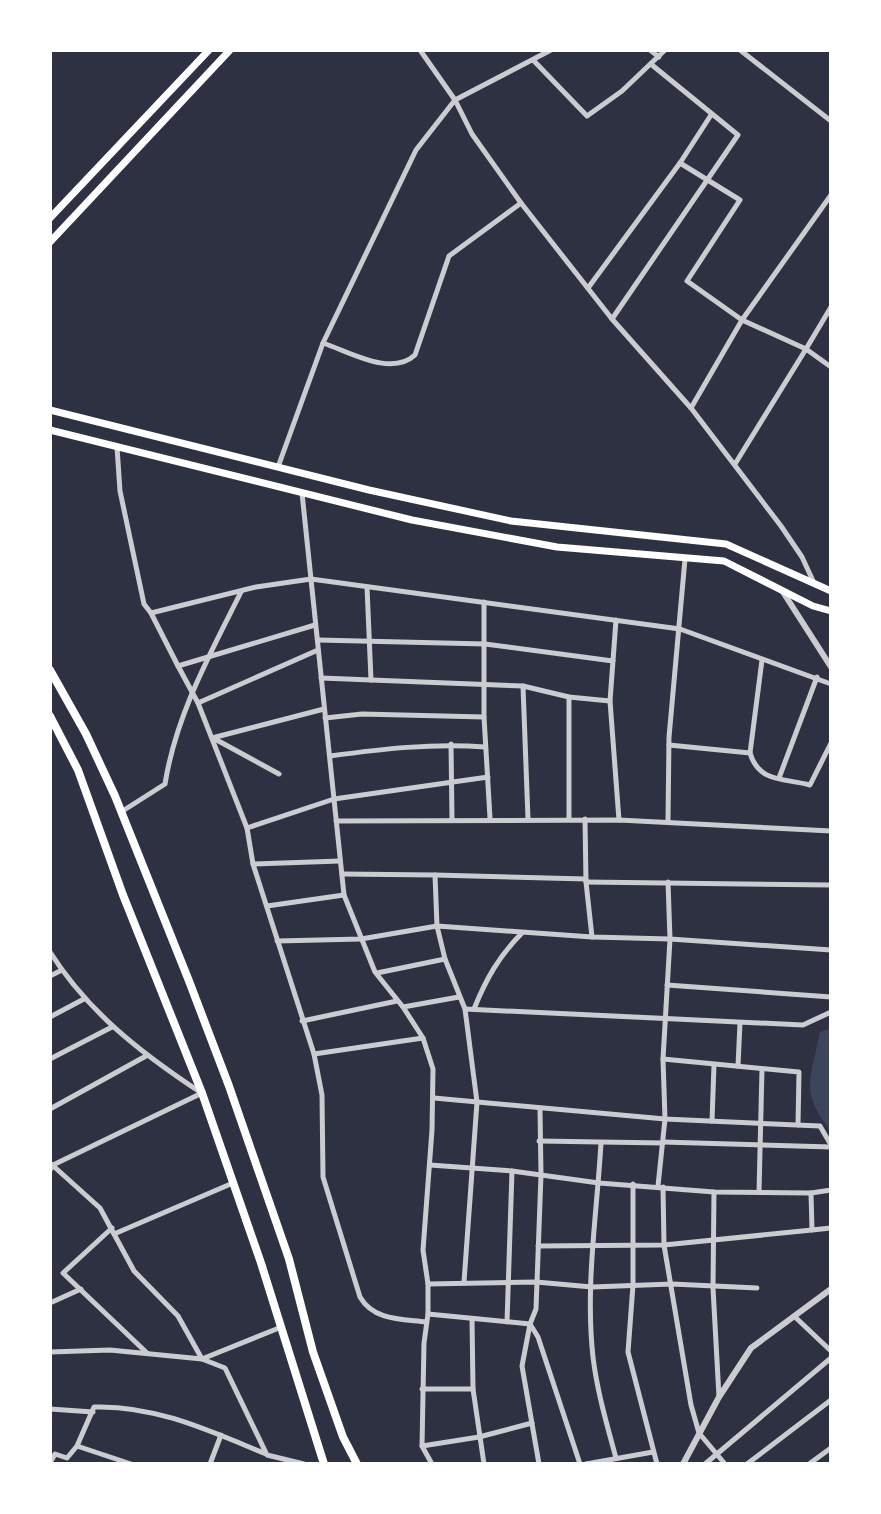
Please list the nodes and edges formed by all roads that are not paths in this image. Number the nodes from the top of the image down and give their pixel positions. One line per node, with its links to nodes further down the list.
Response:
1 (209, 50): 18 (main road)
2 (230, 50): 19 (main road)
3 (420, 50): 11 (street)
4 (551, 50): 9 (street)
5 (650, 50): 8 (street)
6 (665, 50): 8 (street)
7 (740, 50): 13 (street)
8 (659, 57): 10 (street)
9 (534, 61): 10 (street); 11 (street)
10 (652, 65): 12 (street)
11 (455, 100): 17 (street); 24 (street)
12 (711, 115): 14 (street); 15 (street)
13 (831, 121)
14 (680, 163): 15 (street); 20 (street)
15 (707, 180): 22 (street); 23 (street)
16 (830, 197): 23 (street)
17 (521, 203): 20 (street); 24 (street)
18 (50, 218)
19 (50, 242)
20 (588, 288): 22 (street)
21 (831, 307): 25 (street)
22 (612, 319): 27 (street)
23 (742, 320): 25 (street); 27 (street)
24 (323, 343): 32 (street)
25 (806, 349): 26 (street); 31 (street)
26 (831, 367)
27 (691, 408): 31 (street)
28 (50, 410): 32 (main road)
29 (50, 430): 30 (main road)
30 (117, 447): 33 (main road); 43 (street)
31 (735, 464): 36 (street)
32 (278, 467): 36 (main road)
33 (302, 493): 34 (main road); 35 (street)
34 (685, 559): 39 (main road); 46 (street)
35 (311, 579): 37 (street); 38 (street); 45 (street)
36 (814, 584): 40 (main road)
37 (367, 587): 41 (street); 48 (street)
38 (241, 591): 43 (street); 51 (street)
39 (783, 591): 42 (main road); 55 (street)
40 (831, 591)
41 (484, 602): 44 (street); 49 (street)
42 (831, 611)
43 (151, 613): 54 (street)
44 (616, 620): 46 (street); 53 (street)
45 (315, 625): 47 (street); 51 (street)
46 (680, 629): 52 (street); 74 (street)
47 (318, 640): 48 (street); 50 (street)
48 (367, 643): 49 (street); 59 (street)
49 (485, 644): 53 (street); 60 (street)
50 (318, 650): 58 (street); 66 (street)
51 (209, 657): 54 (street); 63 (street)
52 (762, 660): 57 (street); 76 (street)
53 (613, 661): 65 (street)
54 (178, 666): 63 (street)
55 (831, 667)
56 (50, 670): 83 (main road)
57 (817, 677): 61 (street); 80 (street)
58 (321, 678): 59 (street); 67 (street)
59 (371, 680): 60 (street)
60 (485, 683): 62 (street); 69 (street)
61 (831, 684)
62 (523, 686): 64 (street); 86 (street)
63 (191, 694): 66 (street); 83 (street)
64 (569, 697): 65 (street); 87 (street)
65 (610, 701): 89 (street)
66 (198, 703): 71 (street)
67 (324, 709): 70 (street); 71 (street)
68 (50, 716): 137 (main road)
69 (484, 717): 70 (street); 75 (street)
70 (325, 718): 77 (street)
71 (212, 738): 78 (street); 92 (street)
72 (831, 743): 80 (street)
73 (451, 744): 75 (street); 77 (street); 81 (street)
74 (669, 745): 76 (street); 91 (street)
75 (485, 747): 79 (street)
76 (750, 753): 80 (street)
77 (330, 756): 82 (street)
78 (279, 774)
79 (488, 777): 81 (street); 84 (street)
80 (779, 778)
81 (451, 782): 82 (street); 85 (street)
82 (334, 799): 90 (street); 92 (street)
83 (121, 812): 220 (main road)
84 (490, 818): 85 (street); 86 (street)
85 (452, 819): 90 (street)
86 (528, 819): 87 (street)
87 (569, 819): 88 (street)
88 (585, 819): 89 (street); 98 (street)
89 (619, 820): 91 (street)
90 (336, 821): 94 (street)
91 (668, 821): 93 (street)
92 (247, 828): 95 (street)
93 (831, 831)
94 (340, 861): 95 (street); 96 (street)
95 (253, 864): 102 (street)
96 (342, 874): 97 (street); 101 (street)
97 (435, 875): 98 (street); 103 (street)
98 (586, 881): 99 (street); 105 (street)
99 (668, 882): 100 (street); 107 (street)
100 (831, 885)
101 (344, 895): 102 (street); 106 (street)
102 (267, 906): 108 (street)
103 (437, 926): 104 (street); 106 (street); 111 (street)
104 (522, 932): 105 (street); 122 (street)
105 (592, 937): 107 (street)
106 (361, 939): 108 (street); 113 (street)
107 (670, 939): 109 (street); 115 (street)
108 (277, 941): 126 (street)
109 (831, 950)
110 (50, 952): 112 (street)
111 (445, 959): 113 (street); 116 (street)
112 (62, 970): 114 (street); 118 (street)
113 (377, 973): 119 (street)
114 (50, 976)
115 (667, 985): 117 (street); 125 (street)
116 (459, 997): 120 (street); 121 (street)
117 (831, 997)
118 (85, 999): 124 (street); 128 (street)
119 (397, 1001): 120 (street); 126 (street)
120 (403, 1007): 129 (street)
121 (465, 1009): 122 (street); 139 (street)
122 (474, 1009): 125 (street)
123 (831, 1012): 127 (street)
124 (50, 1017)
125 (664, 1017): 127 (street); 133 (street)
126 (302, 1021): 130 (street)
127 (740, 1023): 135 (street)
128 (112, 1027): 131 (street); 132 (street)
129 (423, 1038): 130 (street); 138 (street)
130 (314, 1054): 187 (street)
131 (146, 1056): 137 (street); 140 (street)
132 (50, 1059)
133 (663, 1059): 134 (street); 142 (street)
134 (714, 1065): 135 (street); 143 (street)
135 (738, 1066): 136 (street)
136 (762, 1069): 144 (street); 145 (street)
137 (202, 1093): 152 (street); 156 (main road)
138 (434, 1098): 139 (street); 151 (street)
139 (477, 1102): 141 (street); 153 (street)
140 (50, 1109)
141 (540, 1109): 142 (street); 146 (street)
142 (665, 1119): 143 (street); 147 (street)
143 (712, 1121): 144 (street)
144 (761, 1123): 145 (street); 149 (street)
145 (798, 1125): 150 (street)
146 (539, 1141): 148 (street); 155 (street)
147 (663, 1142): 148 (street); 149 (street); 159 (street)
148 (601, 1143): 157 (street)
149 (760, 1145): 150 (street); 162 (street)
150 (831, 1146)
151 (430, 1165): 153 (street); 175 (street)
152 (51, 1166): 166 (street)
153 (474, 1168): 154 (street); 172 (street)
154 (512, 1171): 155 (street); 173 (street)
155 (541, 1175): 157 (street); 170 (street)
156 (233, 1183): 166 (street); 190 (main road)
157 (599, 1183): 158 (street); 171 (street)
158 (633, 1184): 159 (street); 168 (street)
159 (661, 1186): 161 (street); 169 (street)
160 (831, 1190): 163 (street)
161 (714, 1192): 162 (street); 167 (street)
162 (759, 1192): 163 (street)
163 (811, 1193): 165 (street)
164 (831, 1228): 165 (street)
165 (812, 1230): 167 (street)
166 (113, 1231): 181 (street); 195 (street)
167 (715, 1241): 169 (street); 179 (street)
168 (634, 1245): 169 (street); 171 (street); 177 (street)
169 (664, 1245): 176 (street)
170 (538, 1246): 171 (street); 174 (street)
171 (593, 1246): 178 (street)
172 (464, 1282): 173 (street); 175 (street)
173 (509, 1282): 174 (street); 188 (street)
174 (536, 1282): 178 (street); 189 (street)
175 (428, 1284): 184 (street)
176 (672, 1284): 177 (street); 179 (street); 203 (street)
177 (633, 1285): 178 (street); 209 (street)
178 (592, 1287): 213 (street)
179 (713, 1288): 180 (street); 198 (street)
180 (757, 1288)
181 (81, 1289): 183 (street); 193 (street)
182 (831, 1289): 185 (street)
183 (50, 1303)
184 (428, 1314): 186 (street); 187 (street)
185 (793, 1315): 191 (street); 198 (street)
186 (472, 1319): 188 (street); 197 (street)
187 (426, 1322): 196 (street)
188 (507, 1322): 189 (street)
189 (530, 1324): 202 (street); 224 (street)
190 (279, 1328): 195 (street); 219 (main road)
191 (831, 1351)
192 (50, 1352): 193 (street)
193 (148, 1354): 195 (street)
194 (831, 1358): 211 (street)
195 (202, 1359): 212 (street)
196 (422, 1389): 197 (street); 207 (street)
197 (473, 1389): 205 (street)
198 (719, 1397): 203 (street)
199 (831, 1400): 229 (street)
200 (50, 1409): 201 (street)
201 (93, 1412): 204 (street); 206 (street)
202 (532, 1423): 205 (street); 223 (street)
203 (699, 1433): 211 (street); 226 (street)
204 (221, 1435): 212 (street); 217 (street)
205 (479, 1437): 207 (street); 222 (street)
206 (77, 1446): 210 (street); 214 (street)
207 (422, 1446): 221 (street)
208 (831, 1448): 230 (street)
209 (653, 1452): 213 (street); 225 (street)
210 (52, 1454): 215 (street)
211 (717, 1454): 227 (street); 228 (street)
212 (267, 1455): 218 (street)
213 (616, 1458): 224 (street)
214 (107, 1461): 216 (street)
215 (50, 1463)
216 (131, 1464)
217 (210, 1464)
218 (304, 1464)
219 (324, 1464)
220 (357, 1464)
221 (432, 1464)
222 (484, 1464)
223 (539, 1464)
224 (583, 1464)
225 (657, 1464)
226 (683, 1464)
227 (705, 1464)
228 (725, 1464)
229 (747, 1464)
230 (809, 1464)

